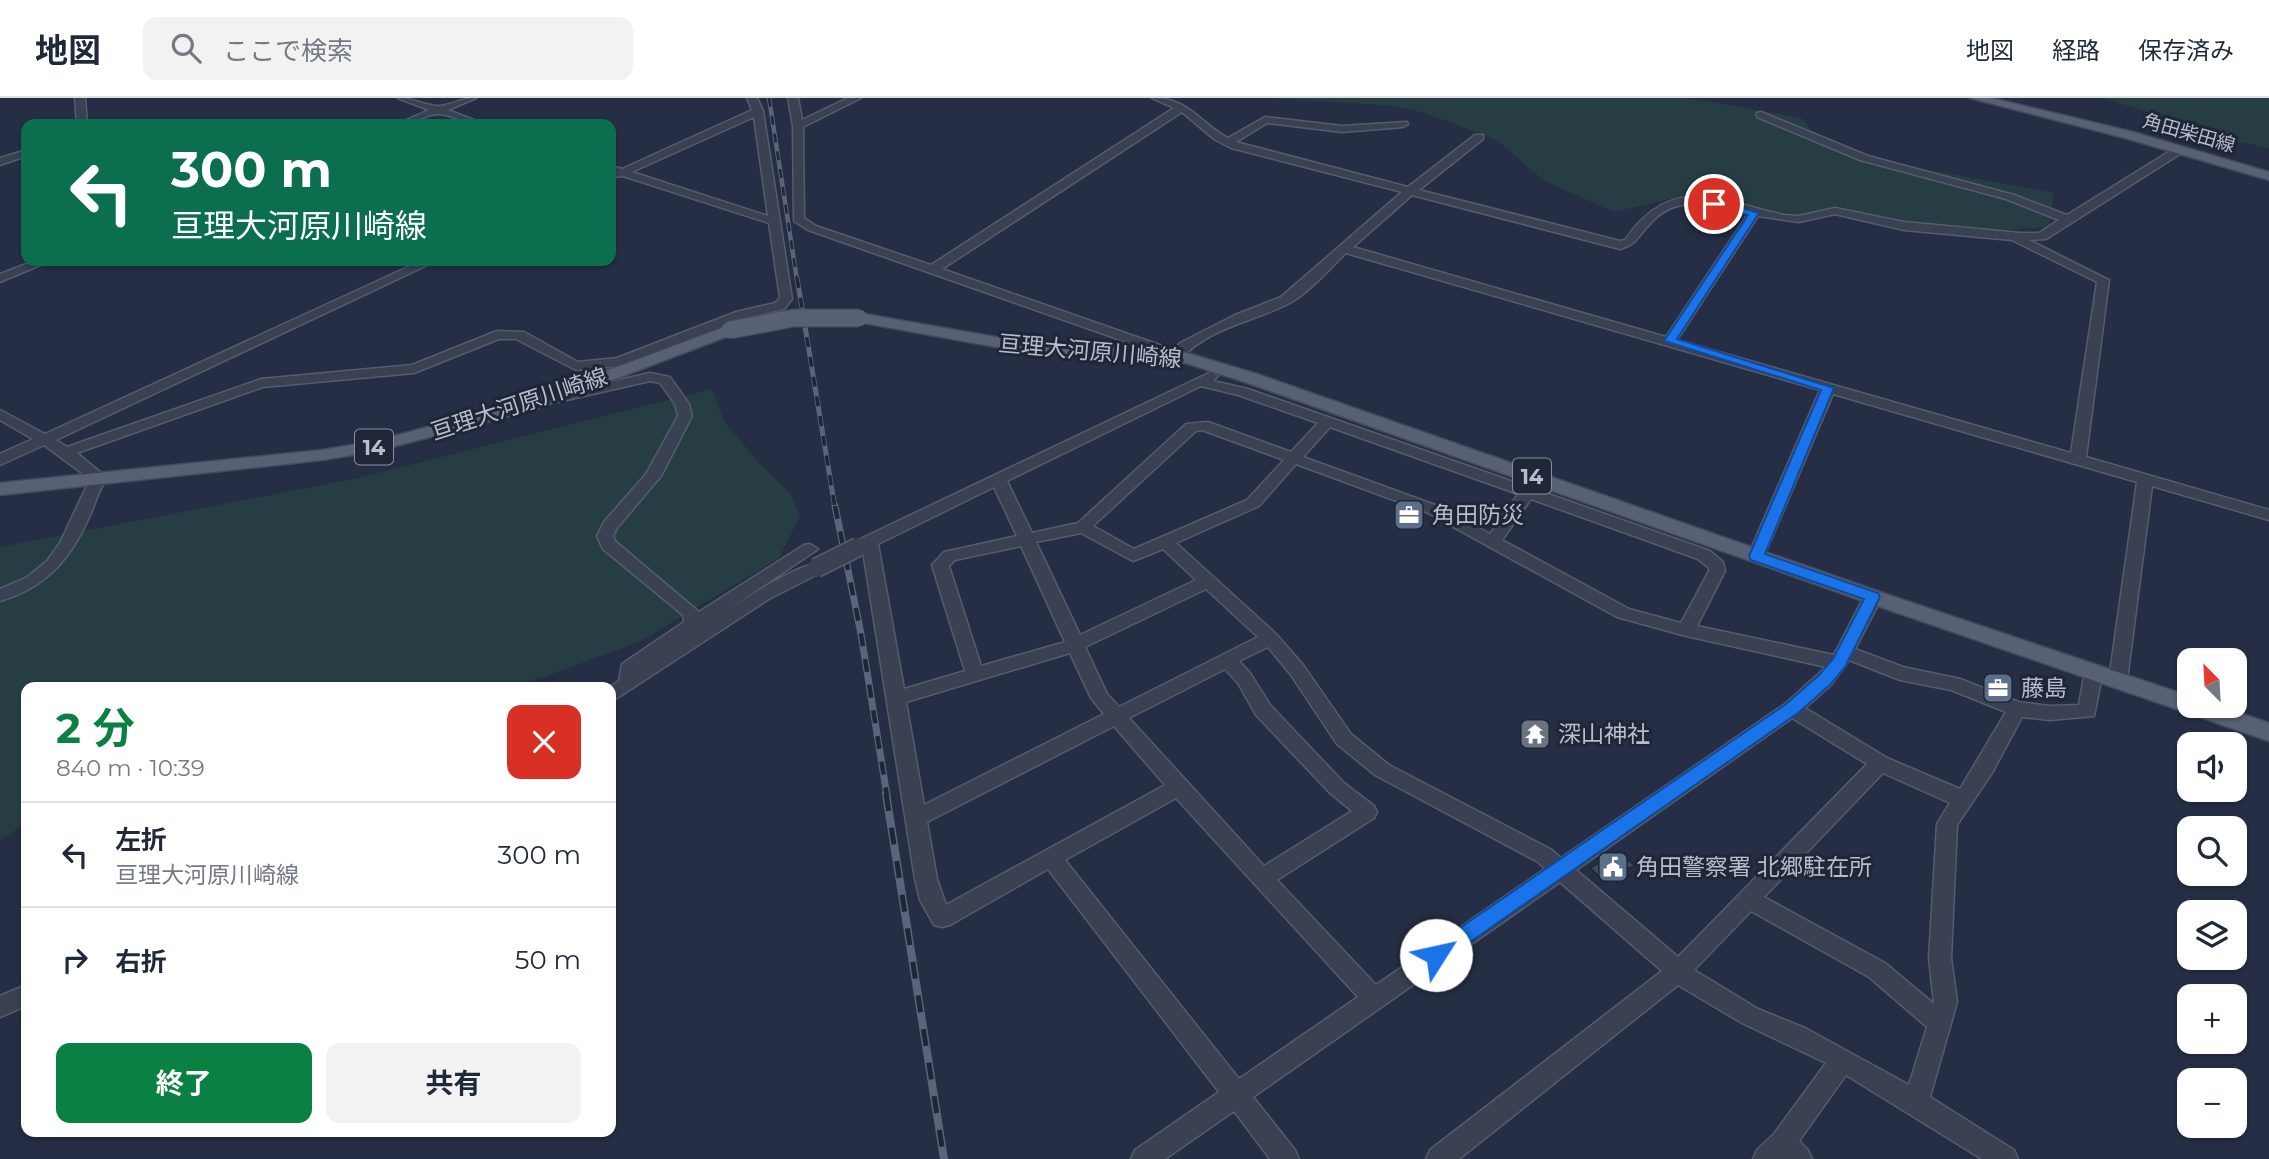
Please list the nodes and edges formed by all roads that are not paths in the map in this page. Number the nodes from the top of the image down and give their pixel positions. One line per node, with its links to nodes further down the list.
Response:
1 (80, 98): 13 (street)
2 (403, 98): 10 (street)
3 (471, 98): 10 (street)
4 (752, 98): 11 (street)
5 (793, 98): 17 (street)
6 (856, 98): 17 (street)
7 (1157, 98): 9 (street)
8 (1976, 98): 20 (main road, 角田柴田線)
9 (1182, 107): 19 (street); 34 (street)
10 (439, 110): 14 (street); 15 (street)
11 (758, 111): 23 (street); 29 (street)
12 (1761, 115): 28 (street)
13 (82, 119)
14 (415, 119)
15 (465, 119)
16 (1403, 124): 19 (street)
17 (798, 126): 34 (street)
18 (1479, 137): 26 (street)
19 (1228, 144): 26 (street)
20 (2179, 150): 25 (main road, 角田柴田線); 28 (street)
21 (21, 155): 22 (street)
22 (0, 162)
23 (616, 173)
24 (616, 173): 29 (street)
25 (2269, 176)
26 (1410, 191): 27 (street); 31 (street)
27 (1754, 213): 30 (street); 36 (street)
28 (2067, 219): 30 (street)
29 (773, 221): 44 (street)
30 (2007, 235): 46 (street)
31 (1345, 249): 36 (street); 37 (street)
32 (31, 266): 35 (street)
33 (419, 266): 43 (street)
34 (931, 271): 37 (street)
35 (0, 278)
36 (1670, 341): 39 (street)
37 (1177, 355): 38 (main road, 亘理大河原川崎線 / 14); 40 (main road, 亘理大河原川崎線 / 14, bridge)
38 (1213, 375): 42 (street); 50 (street); 51 (main road, 亘理大河原川崎線 / 14)
39 (1828, 388): 46 (street); 60 (street)
40 (533, 404): 48 (main road, 亘理大河原川崎線 / 14); 64 (street)
41 (0, 414): 43 (street)
42 (1327, 421): 45 (street); 51 (street)
43 (43, 440): 44 (street); 47 (street)
44 (66, 452): 48 (street)
45 (1293, 458): 54 (street); 56 (street); 57 (street)
46 (2078, 459): 49 (street)
47 (0, 460)
48 (99, 478): 52 (main road, 亘理大河原川崎線 / 14); 62 (street)
49 (2145, 479): 53 (street); 72 (street)
50 (999, 480): 55 (street); 58 (street)
51 (1533, 485): 56 (street); 60 (main road, 亘理大河原川崎線 / 14); 65 (street)
52 (0, 489)
53 (2269, 515)
54 (1083, 527): 55 (street); 57 (street)
55 (1029, 540): 67 (street); 70 (street)
56 (1493, 542): 65 (street)
57 (1166, 543): 61 (street)
58 (864, 545): 73 (street, bridge); 75 (street)
59 (810, 549): 64 (street)
60 (1756, 556): 63 (main road, 亘理大河原川崎線 / 14)
61 (1209, 582): 66 (street); 67 (street)
62 (0, 595)
63 (1873, 597): 68 (street); 71 (main road, 亘理大河原川崎線 / 14)
64 (693, 624): 73 (street)
65 (1686, 630): 68 (street)
66 (1270, 638): 69 (street); 87 (street)
67 (1075, 645): 70 (street); 79 (street)
68 (1843, 657): 77 (street); 78 (street)
69 (1227, 660): 79 (street); 88 (street)
70 (975, 674): 75 (street)
71 (2093, 678): 72 (main road, 亘理大河原川崎線 / 14); 78 (street)
72 (2118, 680): 76 (main road, 亘理大河原川崎線 / 14)
73 (628, 683): 74 (street)
74 (616, 691)
75 (896, 698): 85 (street)
76 (2177, 700)
77 (1792, 709): 82 (street); 87 (street)
78 (2017, 709): 84 (street)
79 (1115, 717): 83 (street); 85 (street)
80 (2228, 718): 81 (main road, 亘理大河原川崎線 / 14)
81 (2269, 732)
82 (1880, 763): 84 (street); 89 (street)
83 (1178, 788): 86 (street); 88 (street)
84 (1965, 800): 94 (street)
85 (917, 818): 86 (street)
86 (1052, 858): 96 (street)
87 (1561, 868): 90 (street); 92 (street)
88 (1262, 878): 92 (street)
89 (1748, 900): 90 (street); 94 (street)
90 (1679, 971): 95 (street); 101 (street)
91 (21, 997): 93 (street)
92 (1373, 999): 96 (street)
93 (0, 1007)
94 (1941, 1025): 97 (street)
95 (1843, 1060): 97 (street); 98 (street)
96 (1236, 1096): 99 (street); 100 (street)
97 (1916, 1102): 102 (street)
98 (1783, 1154)
99 (1143, 1159)
100 (1286, 1159)
101 (1439, 1159)
102 (2005, 1159)

